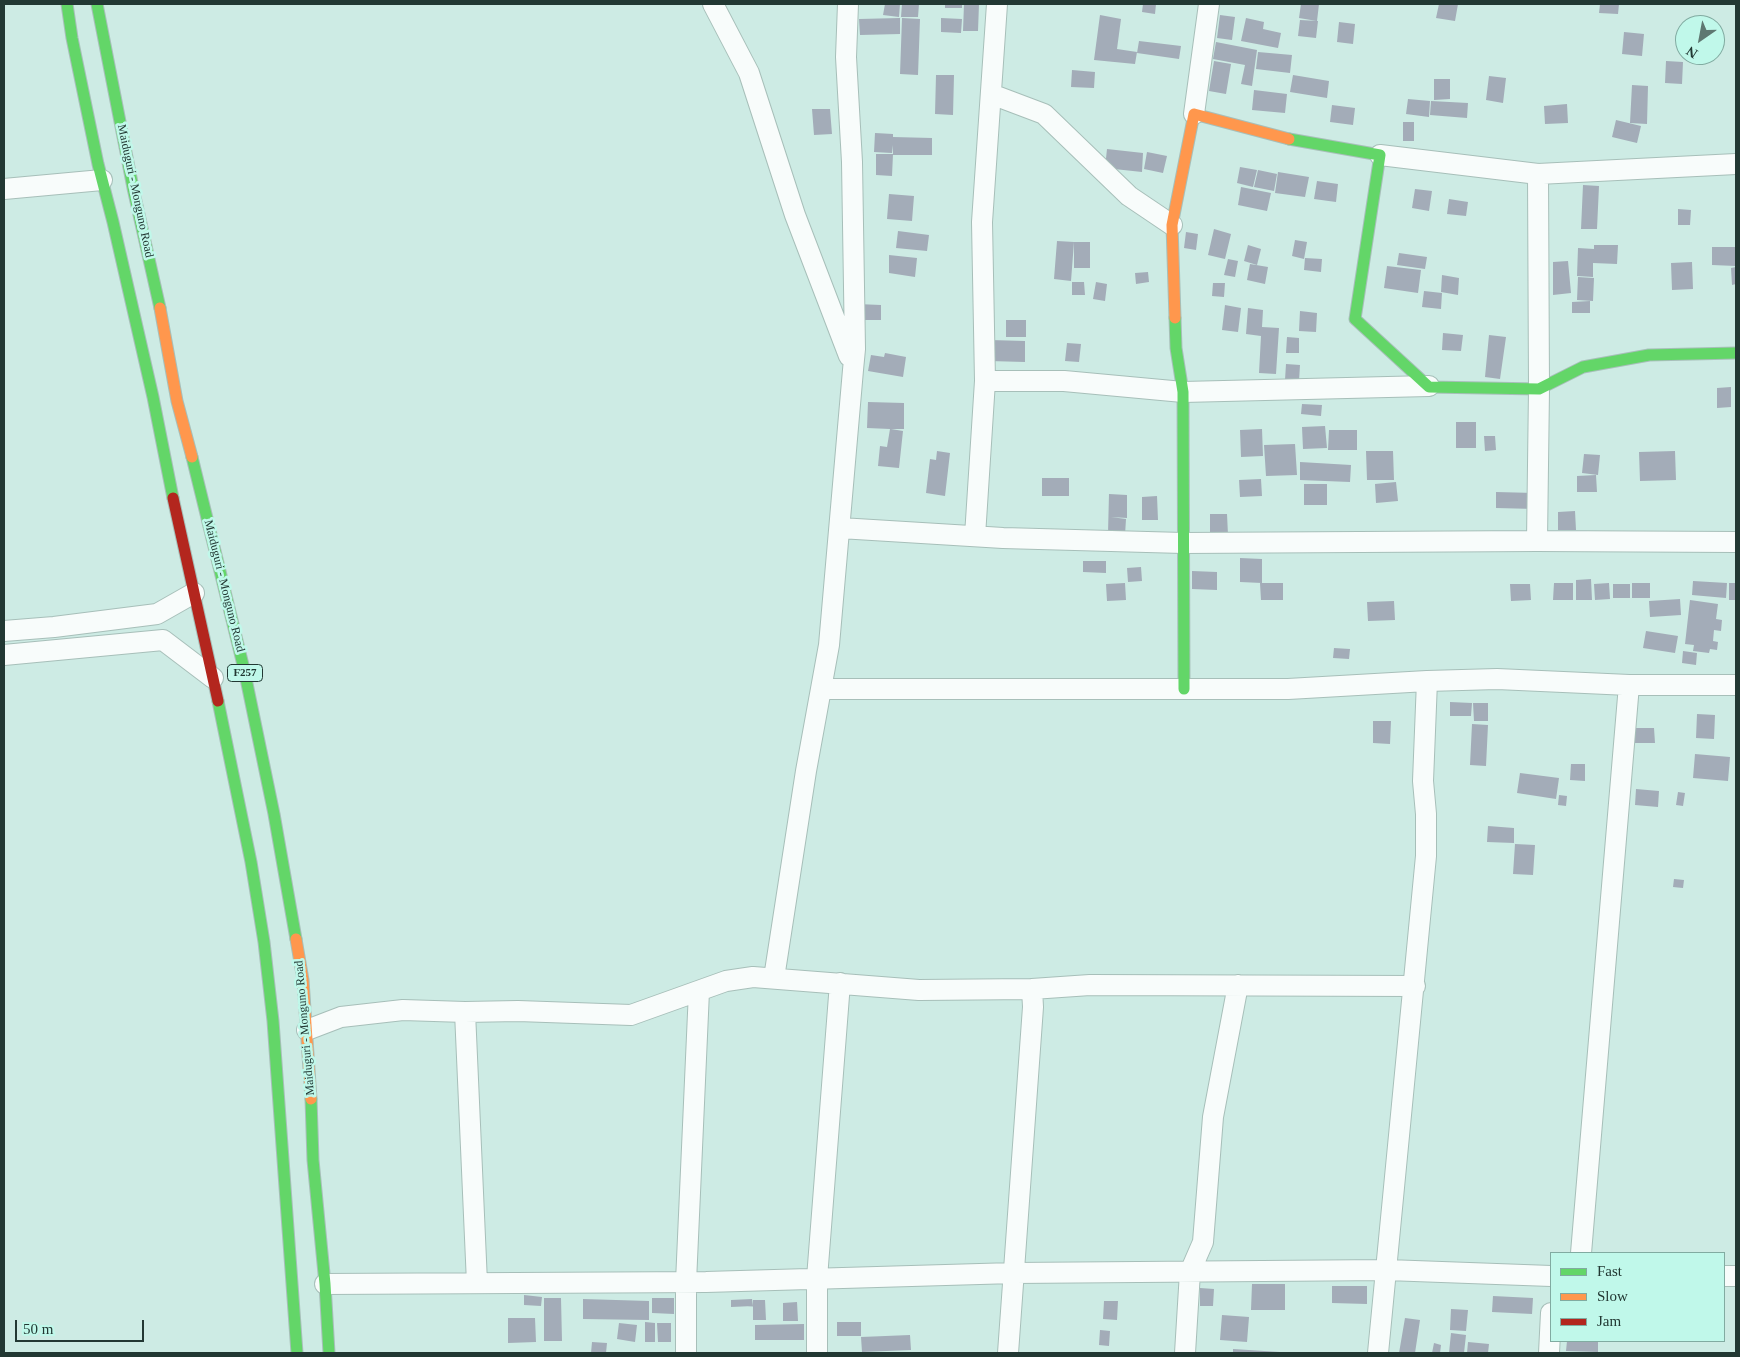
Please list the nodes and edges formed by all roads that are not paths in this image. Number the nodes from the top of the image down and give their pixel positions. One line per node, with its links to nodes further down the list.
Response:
1 (67, 4): 12 (main road, F257)
2 (97, 4): 42 (main road, Maiduguri - Monguno Road / F257)
3 (713, 4): 16 (street)
4 (848, 4): 16 (street)
5 (997, 4): 7 (street)
6 (1209, 4): 8 (street)
7 (991, 94): 14 (street); 17 (street)
8 (1194, 114): 9 (main road); 14 (main road)
9 (1380, 155): 11 (street); 18 (main road)
10 (1736, 164): 11 (street)
11 (1538, 174): 19 (street)
12 (102, 180): 13 (street); 26 (main road, F257)
13 (4, 188)
14 (1172, 225): 20 (main road)
15 (1736, 353): 19 (main road)
16 (854, 370): 21 (street)
17 (985, 381): 20 (street); 22 (street)
18 (1429, 386): 19 (main road); 20 (street)
19 (1539, 390): 23 (street)
20 (1183, 392): 25 (main road)
21 (840, 528): 22 (street); 33 (street)
22 (975, 536): 25 (street)
23 (1537, 541): 24 (street); 25 (street)
24 (1736, 542)
25 (1183, 543): 34 (main road)
26 (194, 593): 27 (street); 29 (main road, F257)
27 (4, 631)
28 (4, 655): 29 (street)
29 (213, 678): 53 (main road, F257)
30 (1427, 681): 31 (street); 34 (street); 38 (street)
31 (1629, 685): 32 (street); 43 (street)
32 (1736, 685)
33 (821, 688): 34 (street); 35 (street)
34 (1184, 689)
35 (774, 978): 36 (street); 40 (street)
36 (840, 983): 39 (street); 48 (street)
37 (1238, 985): 38 (street); 39 (street); 45 (street)
38 (1415, 986): 44 (street)
39 (1032, 989): 46 (street)
40 (699, 991): 41 (street); 49 (street)
41 (465, 1012): 42 (street); 50 (street)
42 (307, 1030): 51 (main road, Maiduguri - Monguno Road / F257)
43 (1582, 1252)
44 (1387, 1270): 45 (street); 47 (street); 59 (street)
45 (1190, 1272): 46 (street); 58 (street)
46 (1014, 1273): 48 (street); 57 (street)
47 (1550, 1276)
48 (817, 1278): 49 (street); 56 (street)
49 (686, 1282): 50 (street); 55 (street)
50 (477, 1283): 51 (street)
51 (325, 1284): 54 (main road, Maiduguri - Monguno Road / F257)
52 (1550, 1333): 60 (street)
53 (297, 1353)
54 (328, 1353)
55 (686, 1353)
56 (817, 1353)
57 (1008, 1353)
58 (1185, 1353)
59 (1378, 1353)
60 (1549, 1353)

